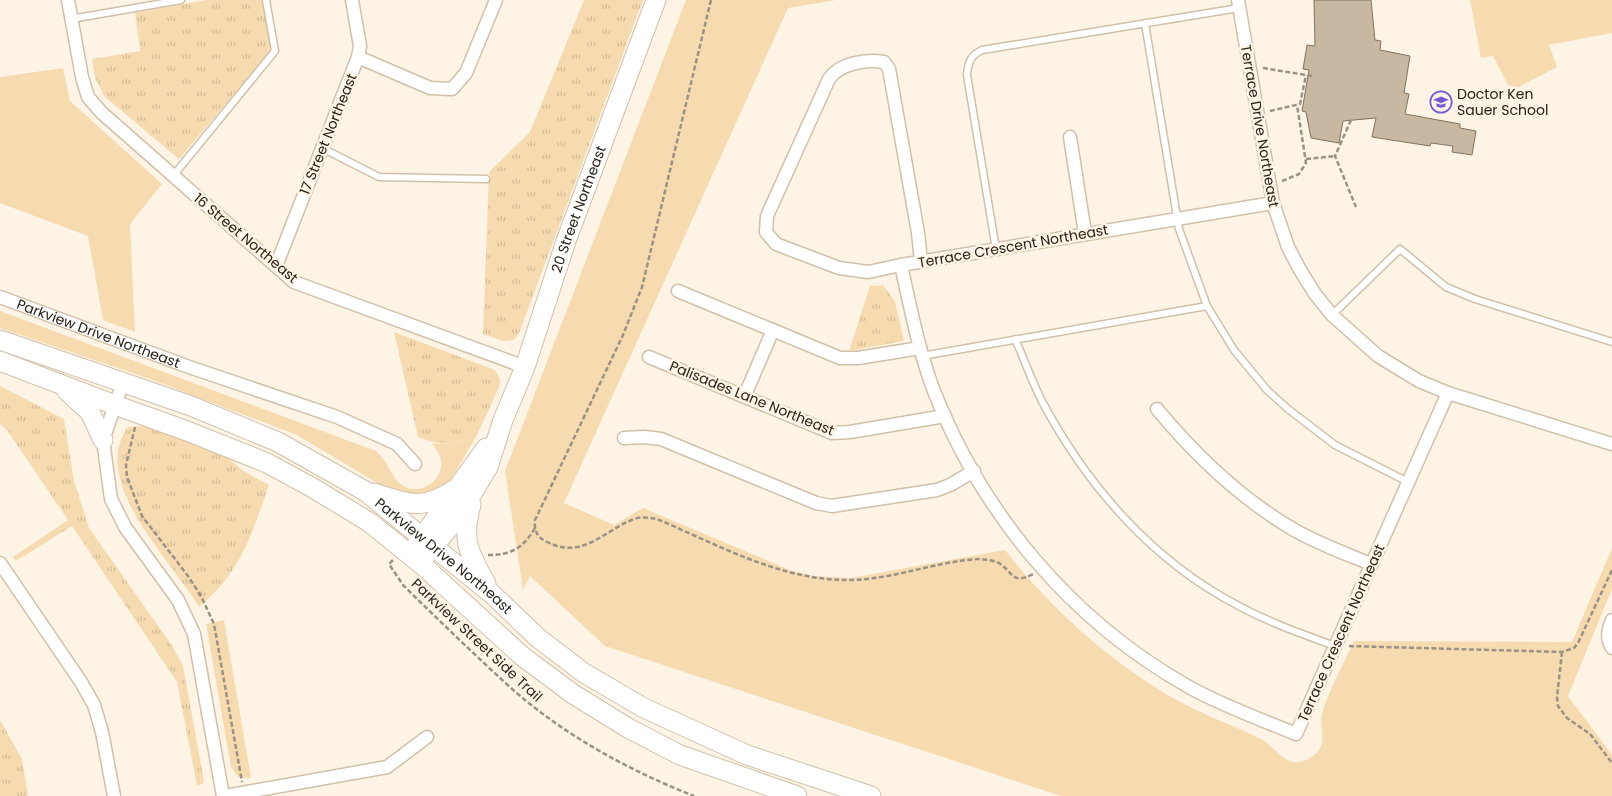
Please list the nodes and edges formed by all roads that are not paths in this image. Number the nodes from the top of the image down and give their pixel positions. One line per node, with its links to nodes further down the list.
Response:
1 (68, 0): 8 (street, 16 Street Northeast)
2 (181, 0): 8 (lane)
3 (266, 0): 13 (lane)
4 (352, 0): 10 (street, 17 Street Northeast)
5 (496, 0): 10 (street)
6 (656, 0): 33 (main road, 20 Street Northeast)
7 (1239, 4): 9 (lane); 15 (street, Terrace Drive Northeast)
8 (71, 19): 13 (street, 16 Street Northeast)
9 (1145, 23): 16 (lane); 18 (lane)
10 (358, 57): 12 (street, 17 Street Northeast)
11 (1070, 137): 17 (street)
12 (322, 148): 14 (lane); 21 (street, 17 Street Northeast)
13 (173, 176): 21 (street, 16 Street Northeast)
14 (486, 180)
15 (1273, 203): 16 (street, Terrace Crescent Northeast); 25 (street, Terrace Drive Northeast)
16 (1178, 218): 17 (street, Terrace Crescent Northeast); 24 (lane)
17 (1085, 233): 18 (street, Terrace Crescent Northeast)
18 (996, 249): 19 (street, Terrace Crescent Northeast)
19 (920, 261): 20 (street, Terrace Crescent Northeast); 20 (street)
20 (901, 265): 30 (street, Terrace Crescent Northeast)
21 (276, 266): 33 (street, 16 Street Northeast)
22 (678, 291): 26 (street)
23 (0, 297): 44 (street, Parkview Drive Northeast)
24 (1207, 306): 27 (lane); 46 (lane)
25 (1332, 314): 29 (lane); 36 (street, Terrace Drive Northeast)
26 (773, 330): 30 (street); 37 (street)
27 (1016, 339): 30 (lane); 55 (lane)
28 (0, 340): 34 (main road, Parkview Drive Northeast)
29 (1612, 342)
30 (921, 352): 40 (street, Terrace Crescent Northeast)
31 (649, 357): 37 (street, Palisades Lane Northeast)
32 (0, 361): 35 (main road, Parkview Drive Northeast)
33 (525, 367): 47 (main road, 20 Street Northeast)
34 (123, 382): 38 (street); 48 (main road, Parkview Drive Northeast)
35 (56, 383): 38 (main road, Parkview Drive Northeast); 42 (main road)
36 (1448, 393): 43 (street, Terrace Drive Northeast); 46 (street, Terrace Crescent Northeast)
37 (745, 395): 40 (street, Palisades Lane Northeast)
38 (114, 405): 42 (street); 50 (main road, Parkview Drive Northeast)
39 (1157, 409): 52 (street)
40 (945, 416): 45 (street, Terrace Crescent Northeast)
41 (624, 438): 45 (street)
42 (104, 440): 59 (street)
43 (1612, 444)
44 (415, 464)
45 (974, 472): 55 (street, Terrace Crescent Northeast)
46 (1408, 482): 52 (street, Terrace Crescent Northeast)
47 (468, 488): 48 (main road); 49 (main road, 20 Street Northeast); 53 (main road)
48 (365, 491): 49 (main road, Parkview Drive Northeast)
49 (428, 542): 50 (main road, 20 Street Northeast); 53 (main road, Parkview Drive Northeast)
50 (407, 559): 60 (main road, Parkview Drive Northeast)
51 (0, 563): 58 (street)
52 (1371, 564): 55 (street, Terrace Crescent Northeast)
53 (492, 594): 61 (main road, Parkview Drive Northeast)
54 (1612, 620): 56 (street)
55 (1335, 646)
56 (1612, 648)
57 (427, 737): 59 (street)
58 (114, 796)
59 (224, 796)
60 (797, 796)
61 (871, 796)

